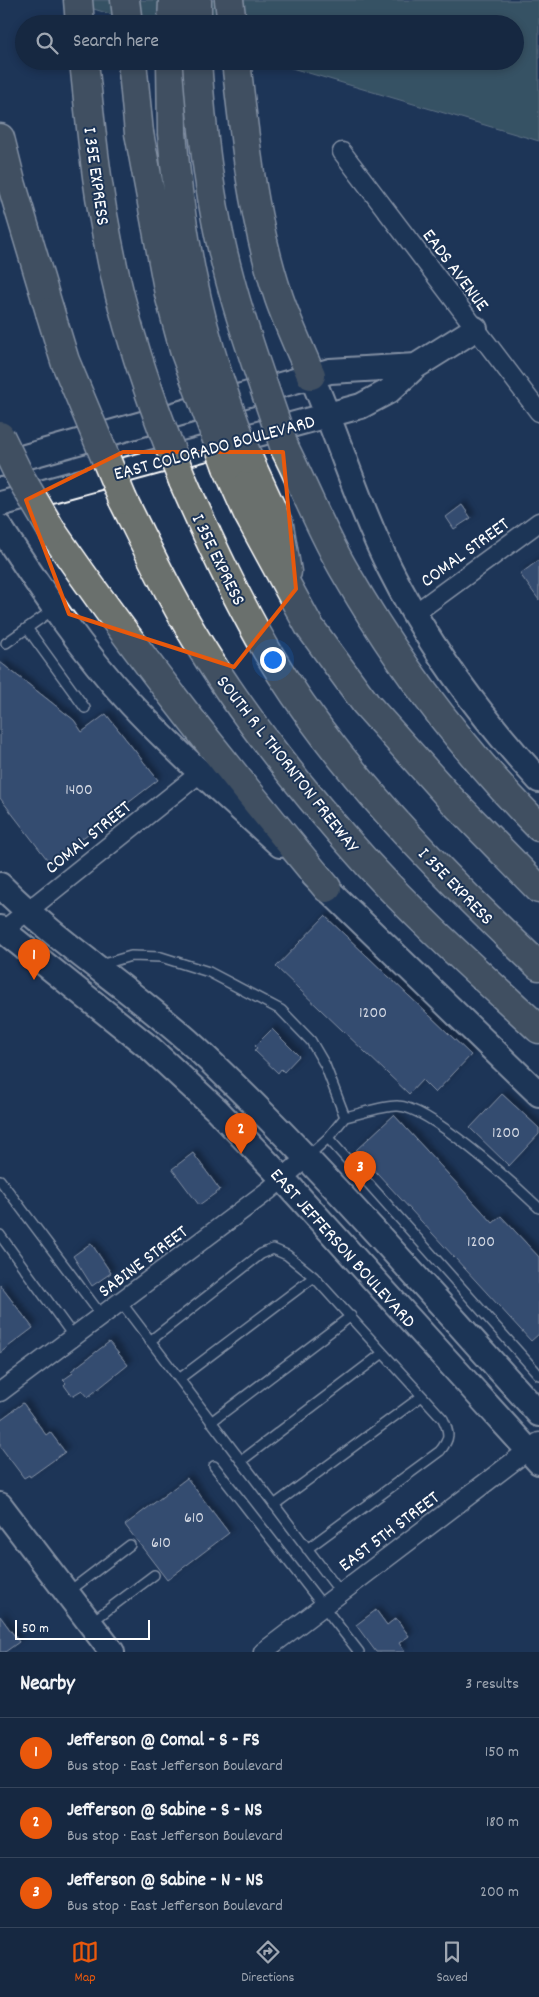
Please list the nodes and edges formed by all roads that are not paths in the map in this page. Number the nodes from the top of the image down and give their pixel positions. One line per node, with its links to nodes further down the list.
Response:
1 (78, 0): 6 (highway)
2 (126, 0): 7 (highway)
3 (173, 0): 8 (highway)
4 (197, 0): 9 (highway)
5 (229, 0): 10 (highway)
6 (79, 15)
7 (127, 15)
8 (172, 15)
9 (197, 15)
10 (231, 15)
11 (85, 70): 44 (highway, I 35E EXPRESS, bridge)
12 (133, 70): 25 (highway, bridge)
13 (171, 70): 25 (highway, bridge)
14 (198, 70): 37 (highway, bridge)
15 (237, 70): 21 (highway)
16 (0, 138): 18 (highway, SOUTH R L THORNTON FREEWAY)
17 (342, 152): 19 (street, EADS AVENUE)
18 (5, 174): 45 (highway, SOUTH R L THORNTON FREEWAY, bridge)
19 (475, 330): 20 (main road, EAST COLORADO BOULEVARD); 22 (street, EADS AVENUE)
20 (416, 366): 21 (main road, EAST COLORADO BOULEVARD); 23 (main road, EAST COLORADO BOULEVARD)
21 (311, 375): 23 (main road); 26 (main road, EAST COLORADO BOULEVARD)
22 (539, 412)
23 (328, 415): 27 (main road, EAST COLORADO BOULEVARD); 31 (main road)
24 (0, 436): 39 (highway, bridge)
25 (238, 463): 40 (highway)
26 (0, 464)
27 (0, 504)
28 (539, 522): 31 (street, COMAL STREET)
29 (0, 527): 30 (main road)
30 (54, 608): 32 (lane); 36 (main road)
31 (414, 614): 35 (main road)
32 (26, 628): 33 (lane); 34 (lane)
33 (6, 644)
34 (85, 708)
35 (535, 769)
36 (200, 772): 39 (main road); 41 (street, COMAL STREET)
37 (539, 827)
38 (0, 885): 41 (main road, EAST JEFFERSON BOULEVARD)
39 (327, 888): 46 (main road)
40 (539, 889)
41 (27, 912): 42 (street, COMAL STREET); 43 (main road, EAST JEFFERSON BOULEVARD)
42 (1, 931): 50 (main road, EAST JEFFERSON BOULEVARD)
43 (98, 966): 47 (lane); 49 (main road, EAST JEFFERSON BOULEVARD)
44 (539, 966)
45 (539, 1029)
46 (539, 1094)
47 (345, 1117): 48 (lane); 52 (lane)
48 (328, 1138): 49 (lane); 61 (lane)
49 (306, 1158): 50 (street, SABINE STREET); 65 (main road, EAST JEFFERSON BOULEVARD)
50 (283, 1179): 55 (street, SABINE STREET); 67 (main road, EAST JEFFERSON BOULEVARD)
51 (0, 1180): 56 (lane)
52 (539, 1208)
53 (0, 1236): 58 (lane)
54 (314, 1277): 57 (lane); 59 (lane); 62 (lane)
55 (121, 1302): 56 (street, SABINE STREET); 59 (lane)
56 (102, 1316): 58 (street, SABINE STREET)
57 (350, 1316): 60 (lane); 66 (lane)
58 (74, 1337): 63 (street, SABINE STREET)
59 (150, 1341): 62 (lane)
60 (383, 1352): 64 (lane); 68 (lane)
61 (537, 1368)
62 (179, 1379): 66 (lane)
63 (0, 1392)
64 (422, 1396): 71 (lane); 73 (lane)
65 (539, 1414)
66 (211, 1422): 68 (lane)
67 (536, 1451): 76 (street, EAST 5TH STREET)
68 (241, 1461): 71 (lane)
69 (214, 1466): 77 (lane)
70 (0, 1505): 75 (main road)
71 (274, 1505): 73 (lane)
72 (130, 1545): 75 (lane)
73 (307, 1549): 76 (lane)
74 (154, 1575): 78 (lane)
75 (67, 1593): 78 (main road)
76 (341, 1593): 77 (street, EAST 5TH STREET)
77 (324, 1606): 80 (street, EAST 5TH STREET); 81 (lane)
78 (90, 1623): 79 (main road)
79 (112, 1652)
80 (263, 1652)
81 (359, 1652)

